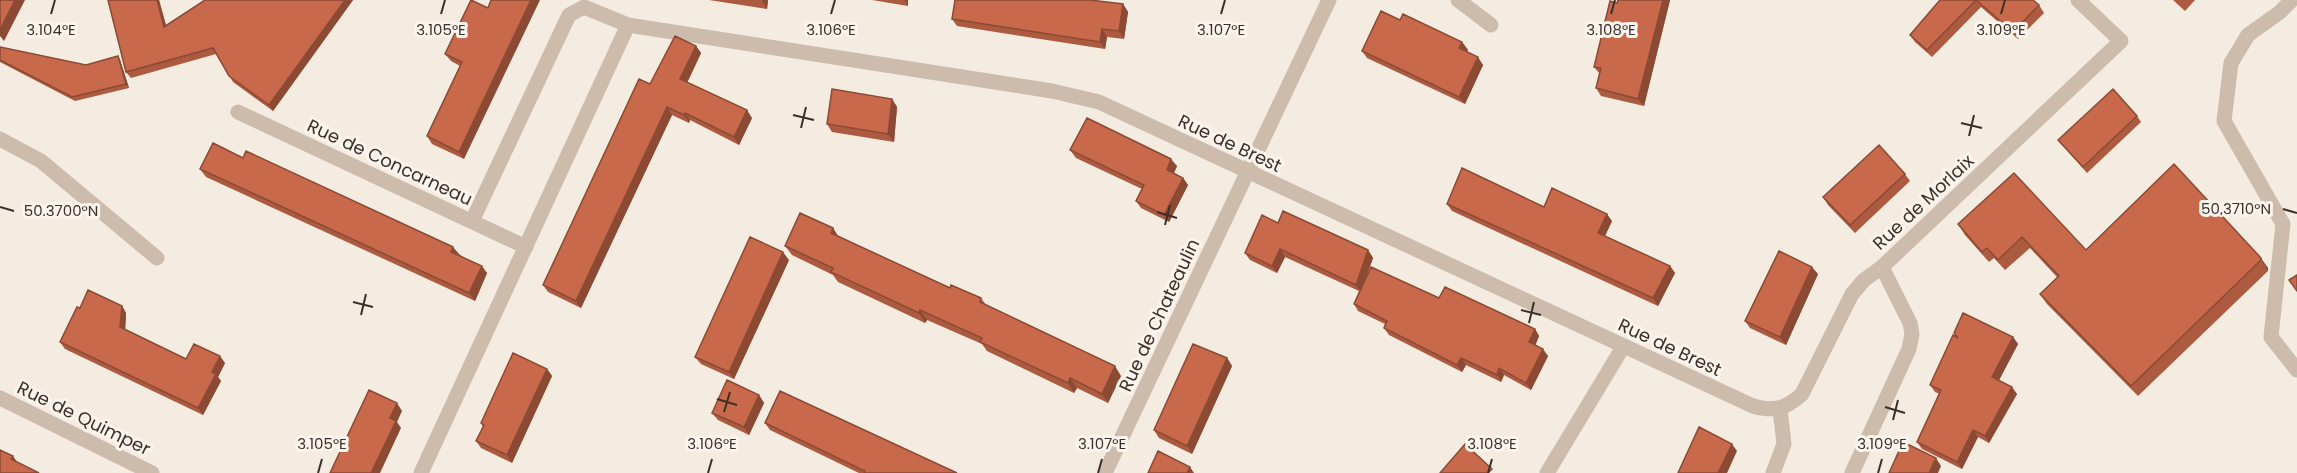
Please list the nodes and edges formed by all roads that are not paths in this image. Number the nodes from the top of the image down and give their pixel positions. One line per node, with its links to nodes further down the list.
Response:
1 (1329, 0): 9 (street, Rue de Chateaulin)
2 (1458, 0): 6 (street)
3 (2078, 0): 13 (street, Rue de Morlaix)
4 (2292, 0): 15 (street)
5 (628, 25): 9 (street, Rue de Brest); 10 (street, Rue de Brest); 11 (street)
6 (1491, 25)
7 (238, 112): 10 (street, Rue de Concarneau)
8 (0, 140): 12 (street)
9 (1248, 173): 14 (street, Rue de Brest); 20 (street, Rue de Chateaulin)
10 (472, 221): 11 (street, Rue de Concarneau)
11 (526, 247): 19 (street)
12 (157, 258)
13 (1882, 267): 17 (street, Rue de Morlaix); 23 (street)
14 (1623, 347): 17 (street, Rue de Brest); 21 (street)
15 (2297, 369)
16 (0, 398): 18 (street, Rue de Quimper)
17 (1779, 410): 22 (street)
18 (152, 473)
19 (421, 473)
20 (1105, 473)
21 (1547, 473)
22 (1773, 473)
23 (1852, 473)

